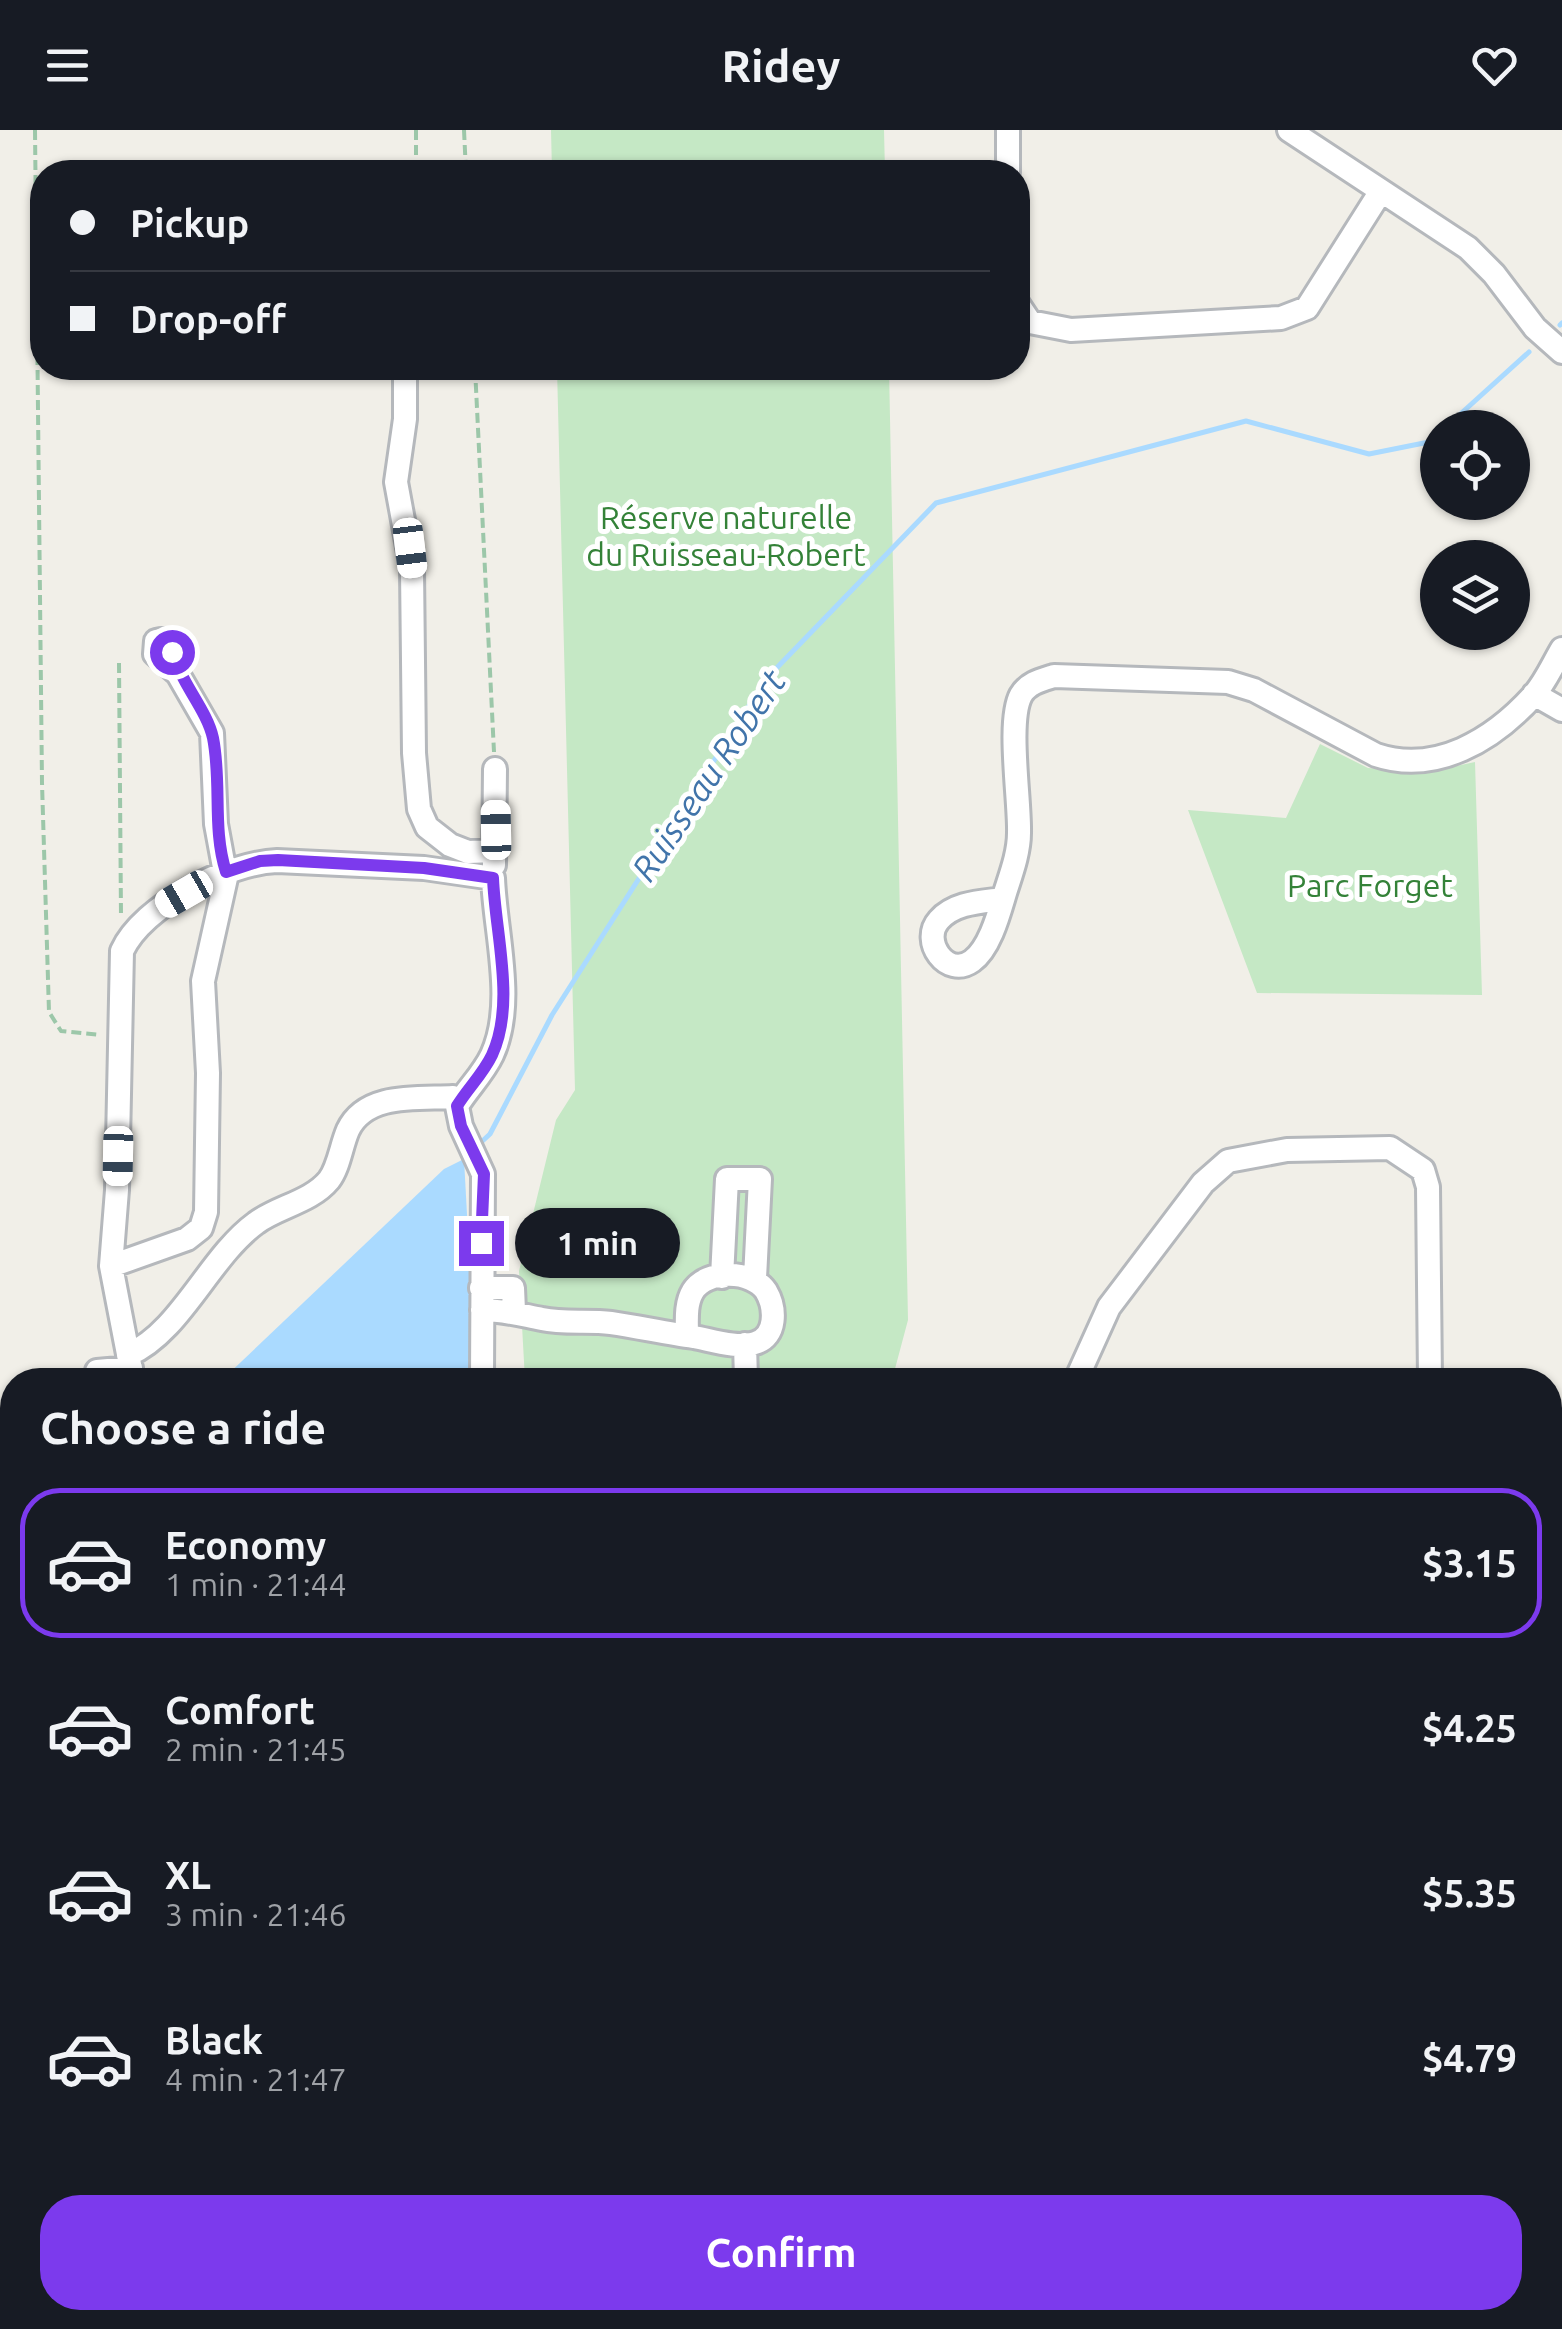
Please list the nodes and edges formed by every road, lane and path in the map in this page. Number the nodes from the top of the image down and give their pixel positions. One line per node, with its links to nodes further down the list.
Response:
1 (35, 130): 6 (path)
2 (416, 130): 7 (path)
3 (464, 130): 8 (path)
4 (1008, 130): 9 (street)
5 (1289, 130): 10 (street)
6 (35, 160)
7 (416, 160)
8 (465, 160)
9 (1008, 160)
10 (1381, 191): 11 (street); 12 (street)
11 (1030, 322)
12 (1562, 352)
13 (38, 380): 28 (path)
14 (405, 380): 23 (street)
15 (476, 380): 21 (path)
16 (1562, 650): 19 (street)
17 (119, 663): 27 (path)
18 (178, 674): 24 (street)
19 (1534, 694): 20 (street); 26 (street)
20 (1562, 710)
21 (495, 769): 22 (street)
22 (494, 852): 23 (street); 25 (street)
23 (460, 862): 24 (street); 25 (street)
24 (226, 872): 27 (street); 30 (street)
25 (493, 878): 29 (street)
26 (1004, 899)
27 (128, 938): 28 (street)
28 (119, 1035): 30 (street)
29 (460, 1100): 33 (street); 36 (street)
30 (110, 1266): 36 (street)
31 (722, 1276): 32 (street); 32 (street); 34 (street)
32 (755, 1278): 35 (street)
33 (482, 1299): 34 (street); 37 (street)
34 (687, 1336): 35 (street)
35 (745, 1344): 38 (street)
36 (130, 1368)
37 (482, 1368)
38 (746, 1368)
39 (1081, 1368): 40 (street)
40 (1430, 1368)

